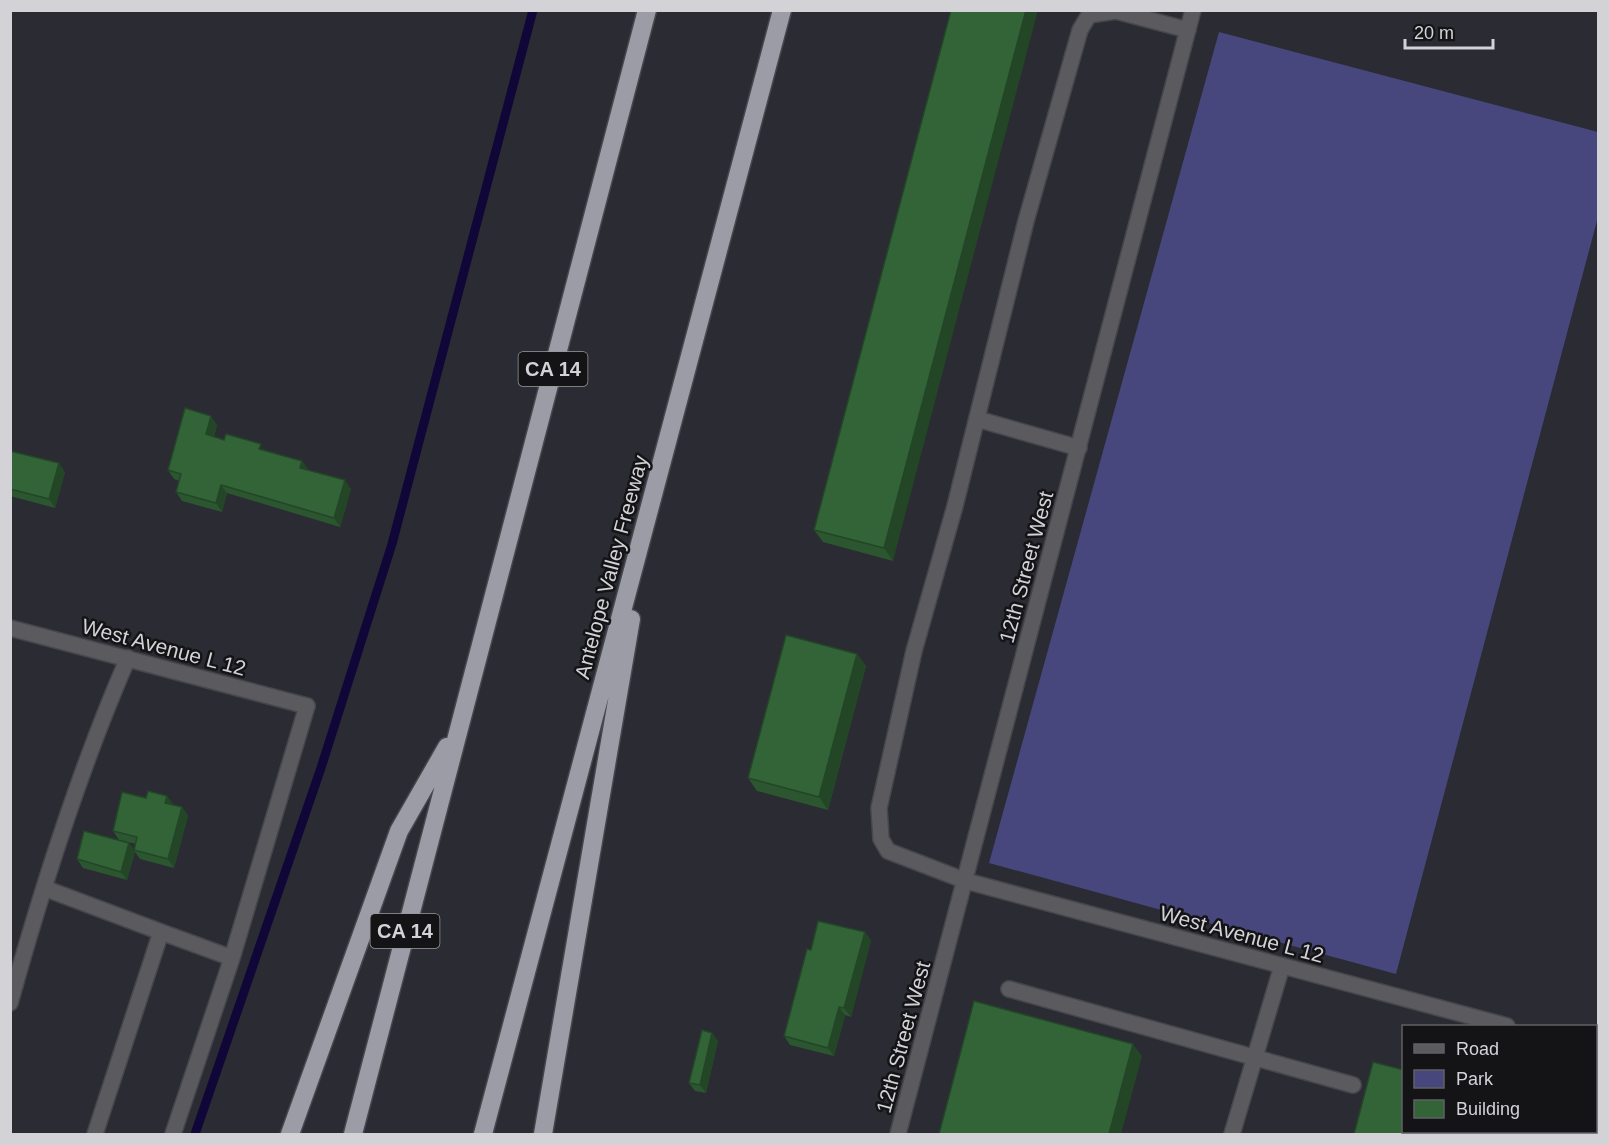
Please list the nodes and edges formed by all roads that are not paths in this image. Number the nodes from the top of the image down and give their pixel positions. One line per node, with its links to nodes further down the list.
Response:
1 (647, 10): 10 (highway, CA 14)
2 (782, 10): 7 (highway, Antelope Valley Freeway)
3 (1193, 10): 4 (street, 12th Street West)
4 (1188, 30): 5 (street); 6 (street, 12th Street West)
5 (977, 419): 6 (street); 11 (street, West Avenue L 12)
6 (1079, 448): 11 (street, 12th Street West)
7 (651, 504): 25 (highway, Antelope Valley Freeway); 26 (highway)
8 (10, 628): 9 (street, West Avenue L 12)
9 (128, 658): 12 (street); 14 (street, West Avenue L 12)
10 (458, 728): 23 (highway); 24 (highway, CA 14)
11 (966, 881): 15 (street, West Avenue L 12); 27 (street, 12th Street West)
12 (44, 888): 13 (street); 17 (street)
13 (161, 932): 14 (street); 21 (street)
14 (232, 958): 22 (street)
15 (1282, 966): 18 (street, West Avenue L 12); 19 (street)
16 (1009, 990): 19 (street)
17 (10, 1004)
18 (1504, 1025)
19 (1255, 1058): 20 (street); 28 (street)
20 (1353, 1085)
21 (95, 1134)
22 (172, 1134)
23 (290, 1134)
24 (353, 1134)
25 (483, 1134)
26 (543, 1134)
27 (898, 1134)
28 (1232, 1134)

